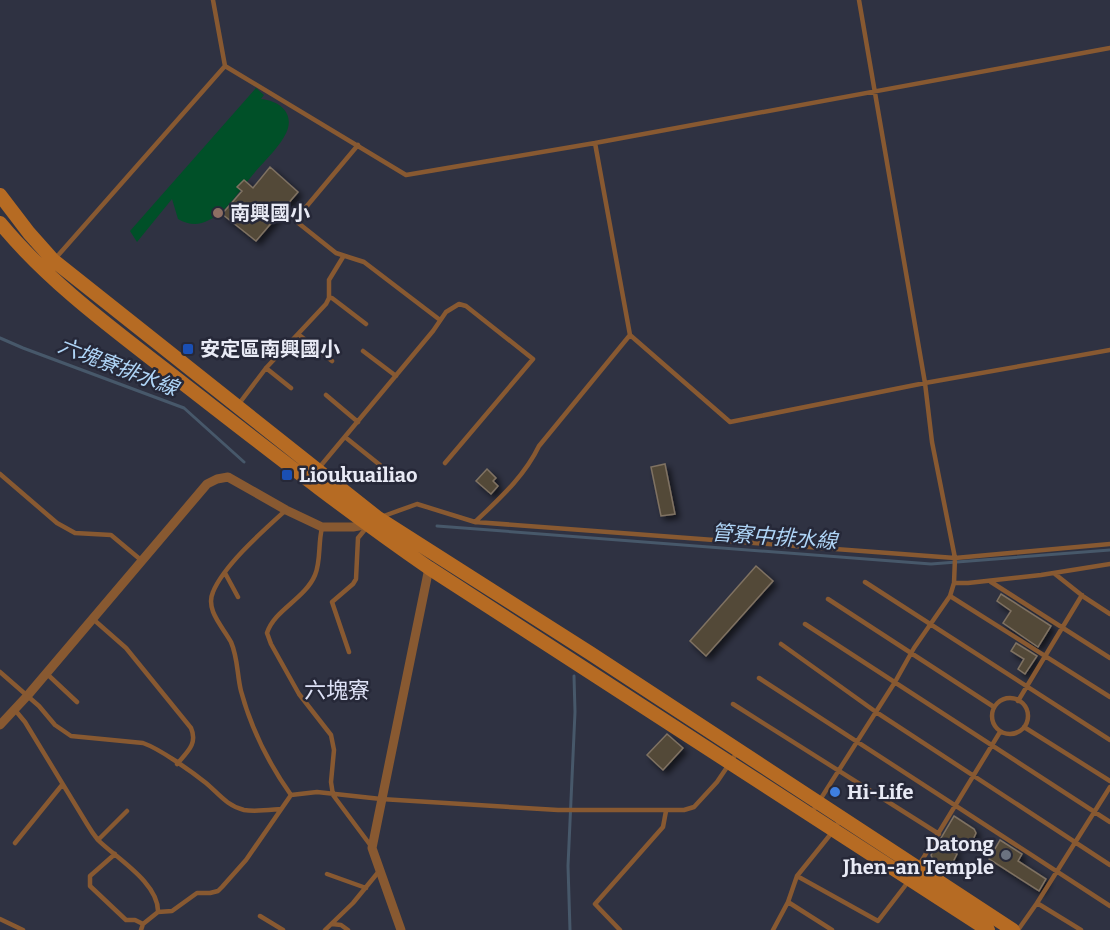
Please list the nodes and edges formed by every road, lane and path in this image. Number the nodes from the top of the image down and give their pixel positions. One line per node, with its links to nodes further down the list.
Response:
1 (213, 0): 4 (lane)
2 (859, 0): 5 (lane)
3 (1110, 48): 5 (lane)
4 (225, 66): 7 (lane); 11 (lane)
5 (874, 92): 6 (lane); 22 (lane)
6 (595, 143): 7 (lane); 16 (lane)
7 (358, 145): 10 (lane)
8 (0, 195): 11 (main road)
9 (0, 223): 11 (main road)
10 (343, 257): 12 (lane); 13 (lane)
11 (49, 265): 25 (main road); 33 (main road)
12 (328, 298): 14 (lane); 15 (lane)
13 (440, 320): 21 (lane); 28 (lane)
14 (366, 324)
15 (298, 334): 19 (lane); 20 (lane)
16 (630, 335): 22 (lane); 34 (lane)
17 (1110, 350): 22 (lane)
18 (363, 351): 21 (lane)
19 (332, 361)
20 (266, 368): 23 (lane); 25 (lane)
21 (396, 376): 26 (lane)
22 (925, 384): 37 (lane)
23 (291, 388)
24 (326, 395): 26 (lane)
25 (237, 407): 30 (main road)
26 (358, 422): 27 (lane)
27 (345, 437): 29 (lane); 30 (lane)
28 (445, 463)
29 (380, 465)
30 (317, 470): 33 (main road)
31 (0, 474): 38 (lane)
32 (286, 510): 35 (street); 38 (street); 41 (lane)
33 (373, 522): 34 (lane); 35 (street); 40 (main road); 56 (lane); 79 (main road)
34 (475, 522): 37 (lane)
35 (322, 527): 87 (lane)
36 (1110, 544): 37 (lane)
37 (955, 558): 45 (lane)
38 (141, 560): 51 (street)
39 (1110, 564): 42 (lane)
40 (429, 568): 79 (main road); 88 (street)
41 (225, 573): 48 (lane); 86 (lane)
42 (1055, 574): 43 (lane); 46 (lane)
43 (990, 581): 45 (lane); 54 (lane)
44 (865, 582): 53 (lane)
45 (954, 583): 47 (lane)
46 (1082, 595): 50 (lane); 54 (lane)
47 (950, 596): 53 (lane); 58 (lane)
48 (238, 597)
49 (828, 599): 57 (lane)
50 (1110, 614)
51 (92, 618): 61 (street); 80 (lane)
52 (805, 624): 63 (lane)
53 (931, 624): 57 (lane); 64 (lane)
54 (1063, 628): 58 (lane); 59 (lane)
55 (781, 644): 72 (lane)
56 (349, 652)
57 (912, 654): 63 (lane); 70 (lane)
58 (1047, 656): 64 (lane); 66 (lane)
59 (1110, 658)
60 (0, 672): 65 (lane)
61 (46, 673): 65 (street); 68 (lane)
62 (759, 678): 77 (lane)
63 (895, 682): 72 (lane); 78 (lane)
64 (1027, 686): 67 (lane); 76 (lane)
65 (28, 695): 71 (street); 80 (lane)
66 (1110, 697)
67 (1018, 701): 70 (lane); 74 (lane)
68 (77, 702)
69 (733, 704): 81 (lane)
70 (994, 707): 75 (lane)
71 (15, 710): 73 (street); 84 (lane)
72 (876, 712): 77 (lane); 82 (lane)
73 (0, 725)
74 (1024, 727): 75 (lane); 83 (lane)
75 (1000, 732): 78 (lane)
76 (1110, 740)
77 (857, 741): 81 (lane); 89 (lane)
78 (993, 745): 82 (lane); 94 (lane)
79 (735, 757): 90 (main road); 92 (lane)
80 (177, 764): 91 (lane)
81 (838, 769): 90 (lane); 97 (lane)
82 (974, 776): 89 (lane); 100 (lane)
83 (1110, 781)
84 (62, 785): 98 (lane); 99 (lane)
85 (1110, 787): 94 (lane)
86 (291, 795): 87 (lane); 91 (lane)
87 (333, 795): 88 (lane); 101 (lane)
88 (381, 799): 92 (lane); 101 (street)
89 (956, 805): 97 (lane); 105 (lane)
90 (814, 808): 96 (main road)
91 (281, 809): 113 (lane)
92 (666, 810): 123 (lane)
93 (127, 811): 98 (lane)
94 (1094, 812): 95 (lane); 100 (lane)
95 (1110, 822)
96 (837, 824): 107 (main road); 108 (lane)
97 (939, 834): 107 (lane)
98 (98, 840): 102 (lane)
99 (15, 843)
100 (1075, 843): 103 (lane); 105 (lane)
101 (372, 849): 104 (street)
102 (115, 854): 113 (lane); 117 (lane)
103 (1110, 865)
104 (380, 870): 109 (lane); 122 (street)
105 (1057, 871): 111 (lane); 112 (lane)
106 (327, 874): 109 (lane)
107 (914, 874): 108 (lane); 126 (main road); 127 (main road)
108 (797, 876): 110 (lane)
109 (366, 888): 116 (lane)
110 (788, 902): 124 (lane); 125 (lane)
111 (1037, 903): 127 (lane); 128 (lane)
112 (1110, 906)
113 (158, 912): 117 (lane)
114 (260, 916): 119 (lane)
115 (0, 919): 118 (lane)
116 (332, 924): 120 (lane); 121 (lane)
117 (142, 927)
118 (23, 930)
119 (283, 930)
120 (325, 930)
121 (348, 930)
122 (401, 930)
123 (620, 930)
124 (773, 930)
125 (832, 930)
126 (988, 930)
127 (1016, 930)
128 (1081, 930)

